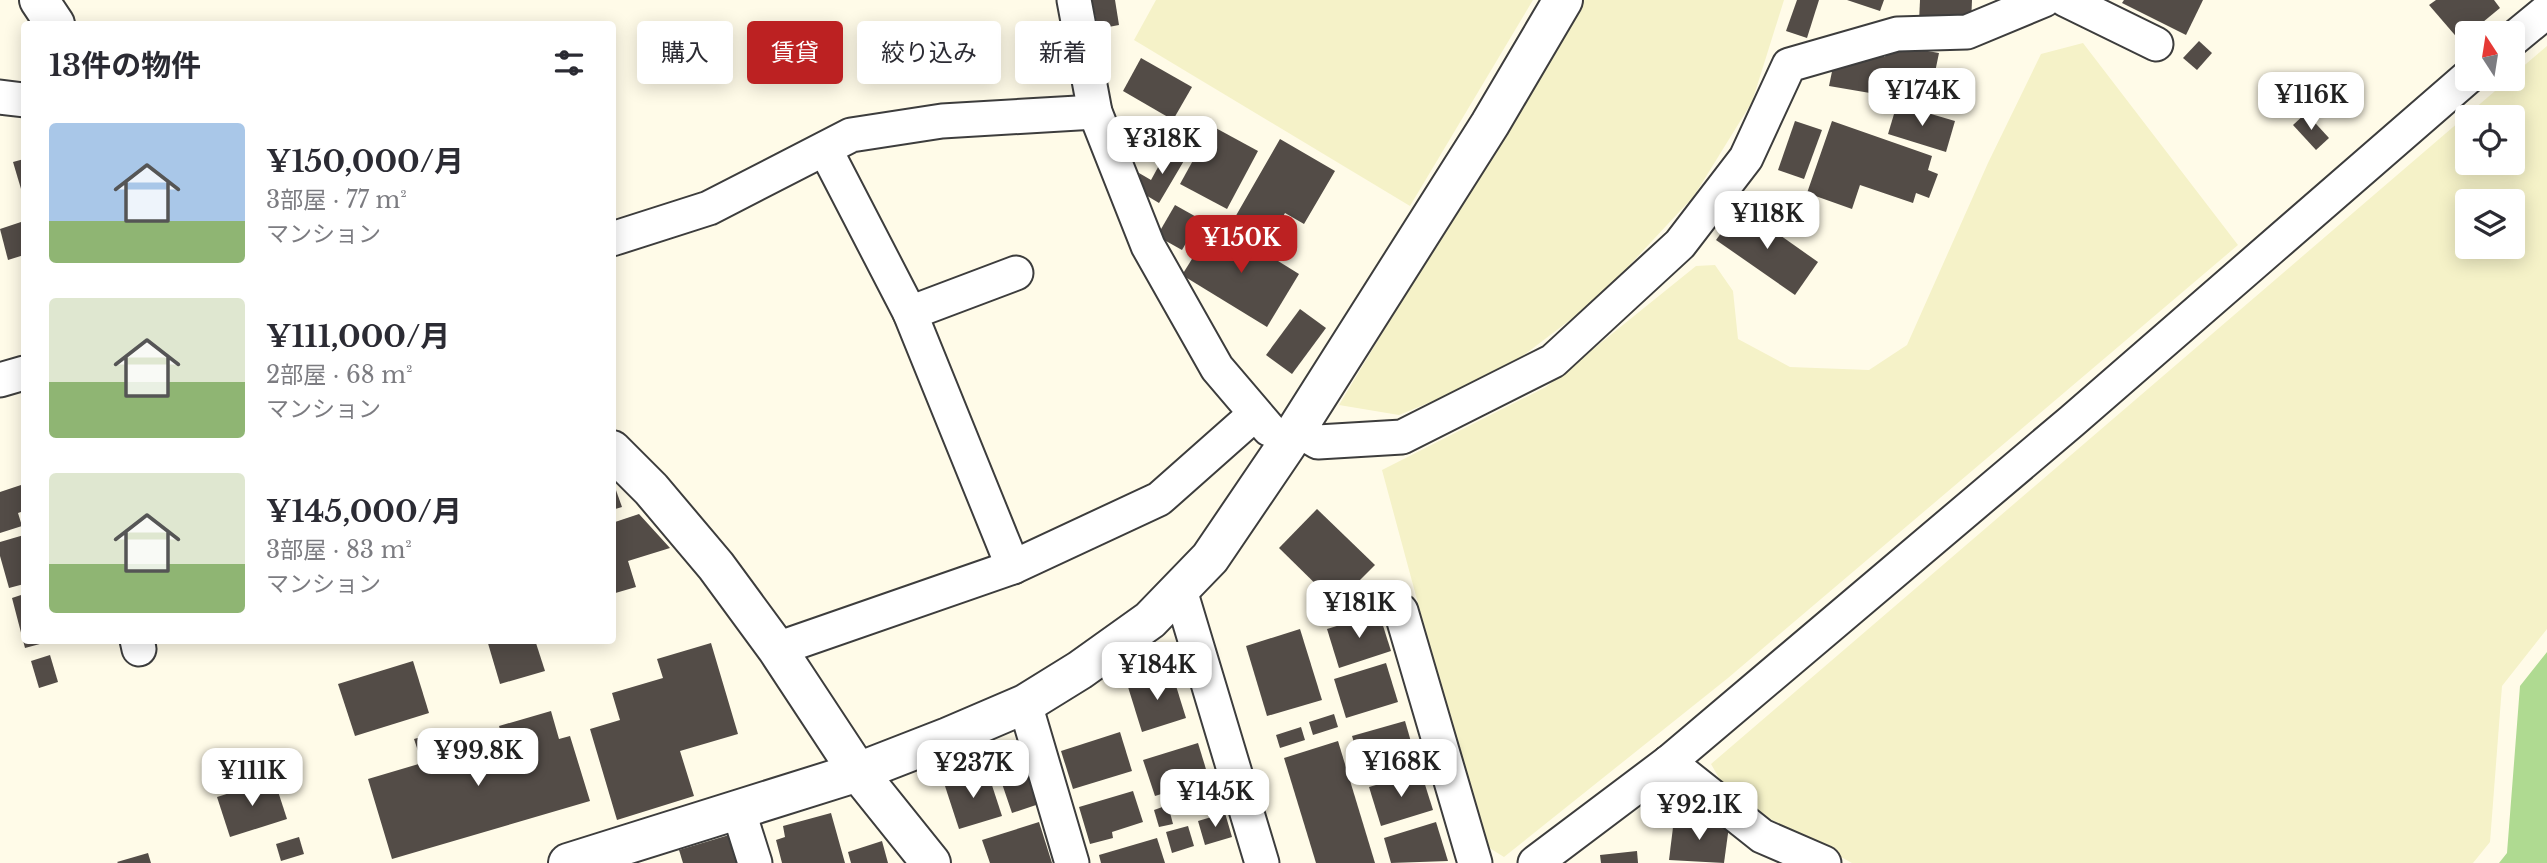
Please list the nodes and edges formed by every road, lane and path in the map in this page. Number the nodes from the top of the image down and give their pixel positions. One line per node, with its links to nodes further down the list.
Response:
1 (39, 0): 7 (street)
2 (1074, 0): 13 (street)
3 (1563, 0): 21 (street)
4 (2044, 0): 21 (street)
5 (2066, 0): 9 (street)
6 (2547, 11): 8 (street)
7 (53, 21)
8 (2525, 29)
9 (2156, 44)
10 (2455, 88): 28 (street)
11 (0, 97): 12 (street)
12 (21, 100)
13 (1095, 113): 14 (street); 20 (street)
14 (825, 149): 15 (street); 17 (street)
15 (616, 238)
16 (1016, 273): 17 (street)
17 (909, 313): 23 (street)
18 (21, 374): 19 (street)
19 (0, 380)
20 (1255, 414): 21 (street); 23 (street)
21 (1291, 437): 24 (street)
22 (616, 454): 26 (street)
23 (1013, 567): 26 (street)
24 (1180, 590): 27 (street); 36 (street)
25 (1401, 611): 37 (street)
26 (777, 649): 29 (street)
27 (1024, 704): 29 (street); 35 (street)
28 (1669, 762): 31 (street); 38 (street)
29 (858, 772): 30 (street); 34 (street)
30 (738, 809): 32 (street); 33 (street)
31 (1760, 849): 39 (street)
32 (568, 863)
33 (755, 863)
34 (931, 863)
35 (1072, 863)
36 (1262, 863)
37 (1475, 863)
38 (1535, 863)
39 (1824, 863)

